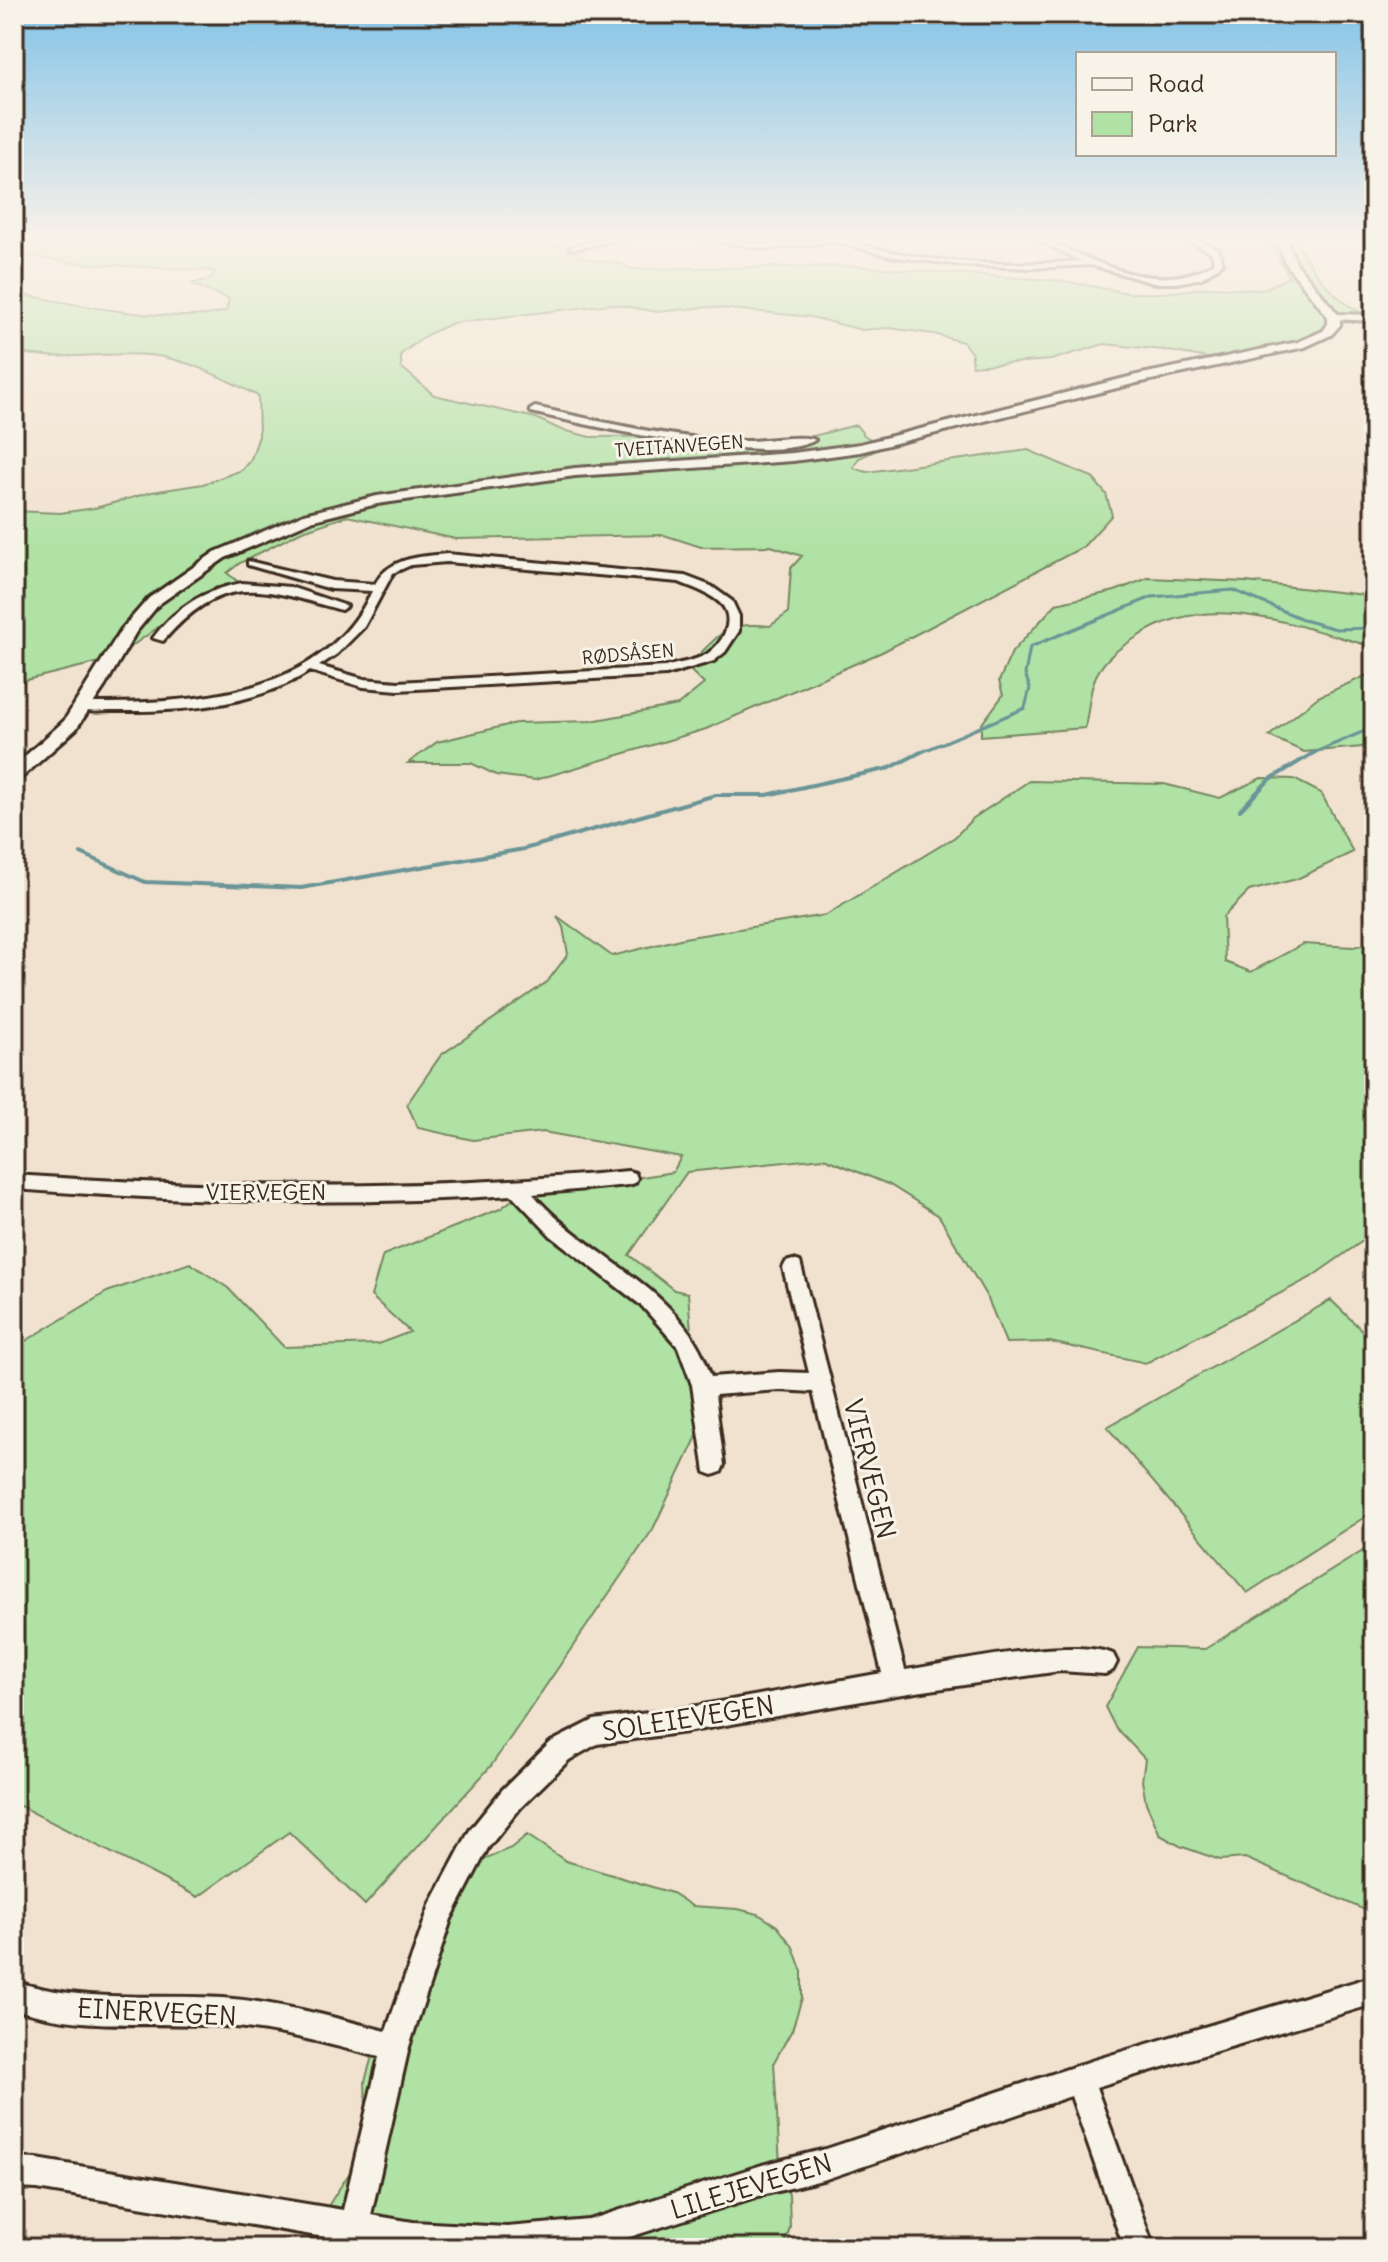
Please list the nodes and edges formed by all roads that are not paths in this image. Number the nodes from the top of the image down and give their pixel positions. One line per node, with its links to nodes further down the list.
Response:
1 (1304, 344): 11 (main road, TVEITANVEGEN)
2 (535, 410): 3 (street)
3 (810, 440)
4 (252, 563): 5 (street)
5 (351, 586): 6 (street); 7 (street)
6 (379, 588): 10 (street, RØDSÅSEN); 10 (street, RØDSÅSEN)
7 (301, 591): 8 (street); 9 (street)
8 (341, 606)
9 (159, 638)
10 (310, 667): 11 (street, RØDSÅSEN)
11 (84, 707): 12 (main road, TVEITANVEGEN)
12 (14, 775)
13 (628, 1178): 15 (street, VIERVEGEN)
14 (14, 1182): 15 (street, VIERVEGEN)
15 (518, 1189): 18 (street)
16 (793, 1268): 17 (street, VIERVEGEN)
17 (820, 1383): 18 (street); 21 (street, VIERVEGEN)
18 (702, 1387): 19 (street)
19 (713, 1465)
20 (1105, 1662): 21 (street, SOLEIEVEGEN)
21 (896, 1683): 24 (street, SOLEIEVEGEN)
22 (1374, 1990): 25 (street, LILEJEVEGEN)
23 (14, 1995): 24 (street, EINERVEGEN)
24 (395, 2047): 27 (street, SOLEIEVEGEN)
25 (1079, 2079): 27 (street, LILEJEVEGEN); 28 (street)
26 (14, 2173): 27 (street, LILEJEVEGEN)
27 (354, 2226)
28 (1139, 2248)

